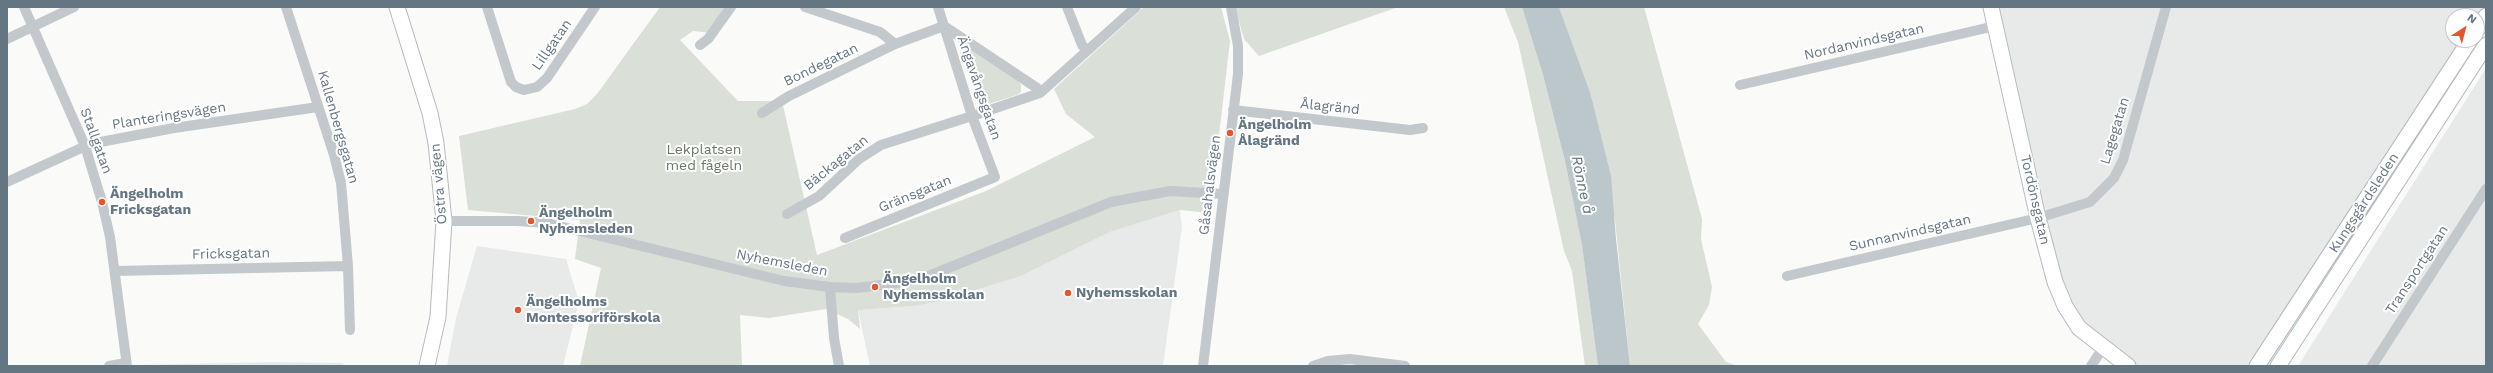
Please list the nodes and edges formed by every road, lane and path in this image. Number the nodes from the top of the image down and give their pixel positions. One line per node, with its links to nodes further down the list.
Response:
1 (74, 7): 15 (street)
2 (286, 7): 26 (street, Kallenbergsgatan)
3 (397, 7): 38 (main road, Östra vägen)
4 (487, 7): 5 (street, Lillgatan)
5 (595, 7)
6 (731, 7): 20 (street)
7 (805, 7): 19 (street)
8 (938, 7): 16 (street, Ängavångsgatan)
9 (1067, 7): 23 (street)
10 (1136, 7): 23 (street, Bäckagatan)
11 (1231, 7): 27 (street, Gåsahalsvägen)
12 (1990, 7): 17 (main road, Tordönsgatan)
13 (2166, 7): 37 (street, Lagegatan)
14 (20, 8): 15 (street, Stallgatan)
15 (34, 25): 18 (street); 31 (street, Stallgatan)
16 (944, 26): 19 (street, Bondegatan); 25 (street); 29 (street, Ängavångsgatan)
17 (1995, 26): 24 (street, Nordanvindsgatan); 37 (main road, Tordönsgatan)
18 (7, 39)
19 (895, 44): 28 (street, Bondegatan)
20 (700, 45)
21 (2486, 45): 56 (main road, Kungsgårdsleden)
22 (2465, 48): 55 (main road, Kungsgårdsleden)
23 (1087, 51): 25 (street, Bäckagatan)
24 (1740, 85)
25 (1040, 94): 29 (street, Bäckagatan)
26 (318, 107): 31 (street, Planteringsvägen); 40 (street, Kallenbergsgatan)
27 (1233, 110): 30 (street, Ålagränd); 35 (street, Gåsahalsvägen)
28 (762, 113)
29 (975, 115): 32 (street, Ängavångsgatan); 36 (street, Bäckagatan)
30 (1423, 128)
31 (85, 146): 33 (street, Planteringsvägen); 41 (street, Stallgatan)
32 (995, 177): 39 (street, Gränsgatan)
33 (7, 182)
34 (2486, 189): 57 (street, Transportgatan)
35 (1223, 194): 43 (street, Nyhemsleden); 50 (street, Gåsahalsvägen)
36 (786, 214)
37 (2038, 218): 42 (street, Sunnanvindsgatan); 45 (main road, Tordönsgatan)
38 (444, 221): 43 (street, Nyhemsleden); 48 (main road, Östra vägen)
39 (845, 238)
40 (348, 266): 41 (street, Fricksgatan); 44 (street, Kallenbergsgatan)
41 (115, 270): 46 (street, Stallgatan)
42 (1787, 276)
43 (830, 287): 49 (street)
44 (350, 330)
45 (2103, 348): 53 (street); 54 (main road, Tordönsgatan)
46 (127, 364): 47 (street)
47 (109, 366)
48 (427, 366)
49 (839, 366)
50 (1203, 366)
51 (1313, 366): 52 (street)
52 (1405, 366)
53 (2091, 366)
54 (2128, 366)
55 (2257, 366)
56 (2278, 366)
57 (2372, 366)

